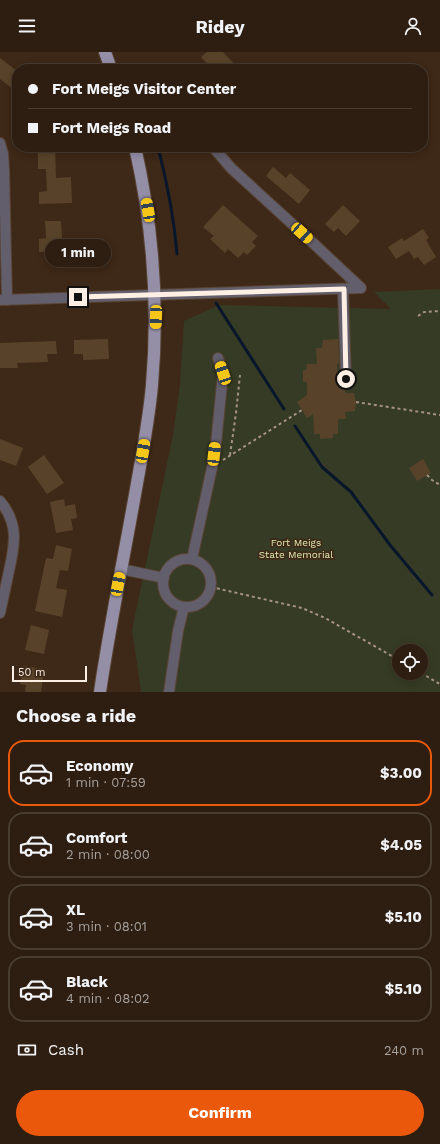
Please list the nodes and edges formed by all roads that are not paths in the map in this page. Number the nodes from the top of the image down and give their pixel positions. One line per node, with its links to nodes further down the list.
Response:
1 (105, 52): 2 (main road)
2 (109, 64)
3 (0, 143): 8 (street)
4 (136, 152): 7 (main road)
5 (217, 152): 6 (street)
6 (344, 289): 7 (street); 10 (street)
7 (156, 294): 8 (street); 13 (main road)
8 (4, 300)
9 (218, 358): 12 (street)
10 (346, 379)
11 (0, 501): 16 (street)
12 (192, 559): 14 (street); 15 (street)
13 (121, 569): 14 (street); 17 (main road)
14 (164, 578): 15 (street)
15 (184, 607): 18 (street)
16 (0, 613)
17 (100, 692)
18 (169, 692)

